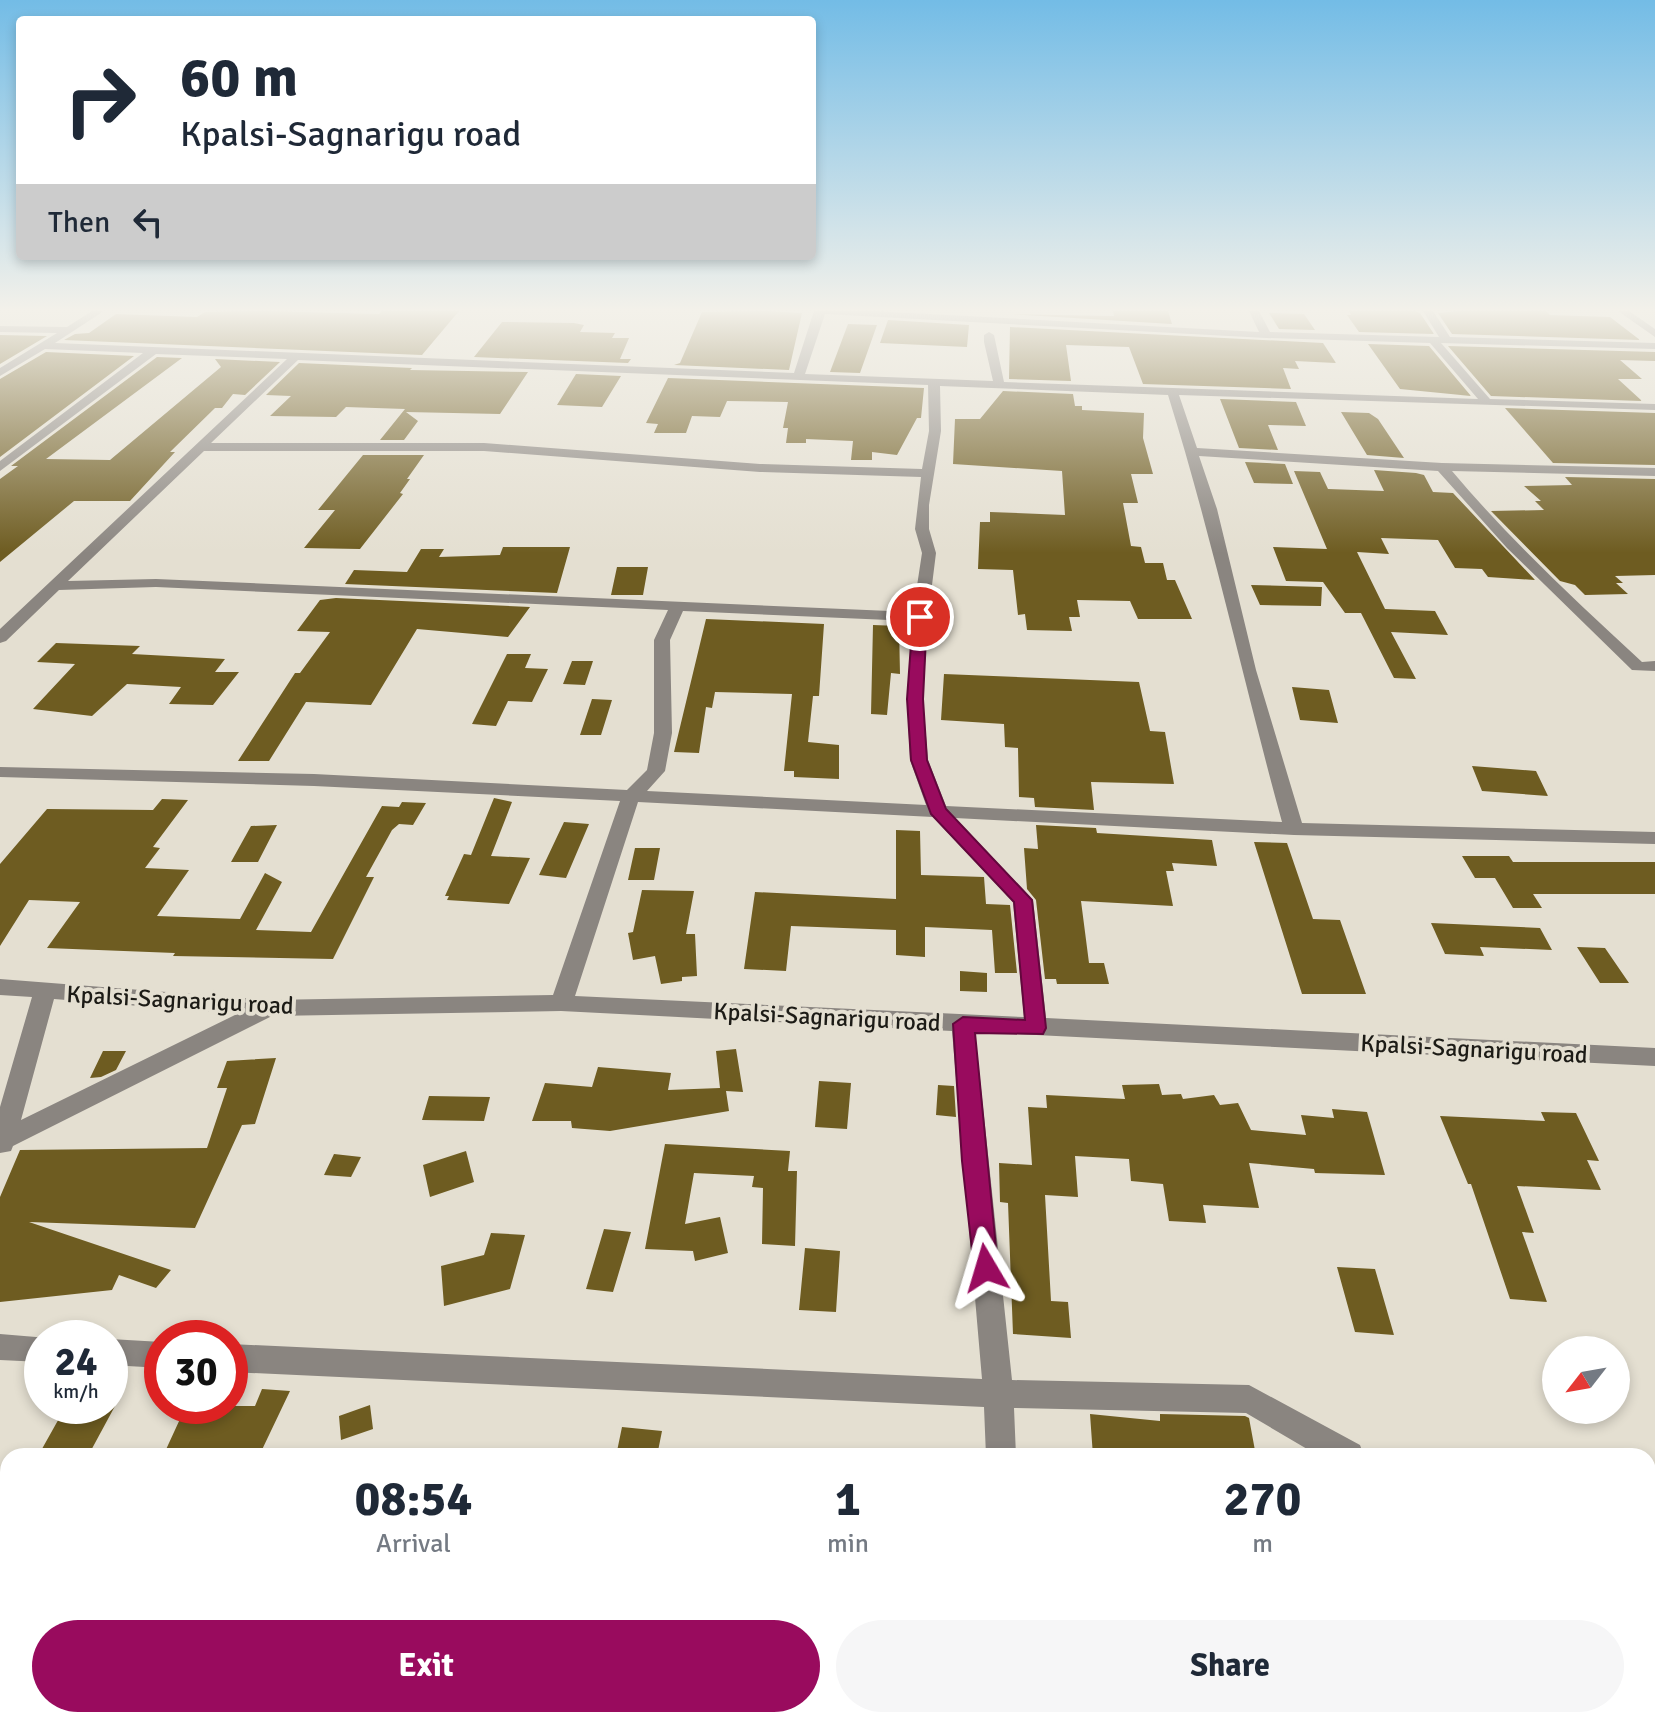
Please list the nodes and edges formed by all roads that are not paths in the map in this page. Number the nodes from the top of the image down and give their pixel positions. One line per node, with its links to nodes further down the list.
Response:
1 (99, 392): 11 (street)
2 (258, 392): 9 (street)
3 (934, 392): 14 (street)
4 (1173, 392): 10 (street)
5 (1212, 392): 7 (street)
6 (1477, 392): 7 (street)
7 (1487, 403): 8 (street)
8 (1655, 407)
9 (199, 447): 14 (street); 15 (street)
10 (1193, 452): 12 (street); 24 (street)
11 (0, 467)
12 (1442, 467): 13 (street); 19 (street)
13 (1655, 472)
14 (926, 473): 17 (street)
15 (57, 586): 16 (street); 18 (street)
16 (676, 609): 17 (street); 22 (street)
17 (920, 617): 23 (street)
18 (0, 638)
19 (1647, 667): 20 (street)
20 (1655, 682)
21 (0, 772): 22 (street)
22 (630, 798): 23 (street); 28 (street)
23 (938, 811): 24 (street); 31 (street)
24 (1294, 829): 25 (street)
25 (1655, 838)
26 (0, 987): 27 (street, Kpalsi-Sagnarigu road)
27 (44, 993): 29 (street, Kpalsi-Sagnarigu road); 33 (street)
28 (561, 1003): 29 (street, Kpalsi-Sagnarigu road); 30 (street, Kpalsi-Sagnarigu road)
29 (268, 1008): 33 (street)
30 (963, 1024): 31 (street, Kpalsi-Sagnarigu road); 37 (street)
31 (1036, 1028): 32 (street, Kpalsi-Sagnarigu road)
32 (1655, 1057)
33 (3, 1143)
34 (0, 1347): 35 (street)
35 (24, 1348)
36 (248, 1359): 37 (street)
37 (999, 1394): 38 (street); 39 (street)
38 (1001, 1448)
39 (1335, 1448)

